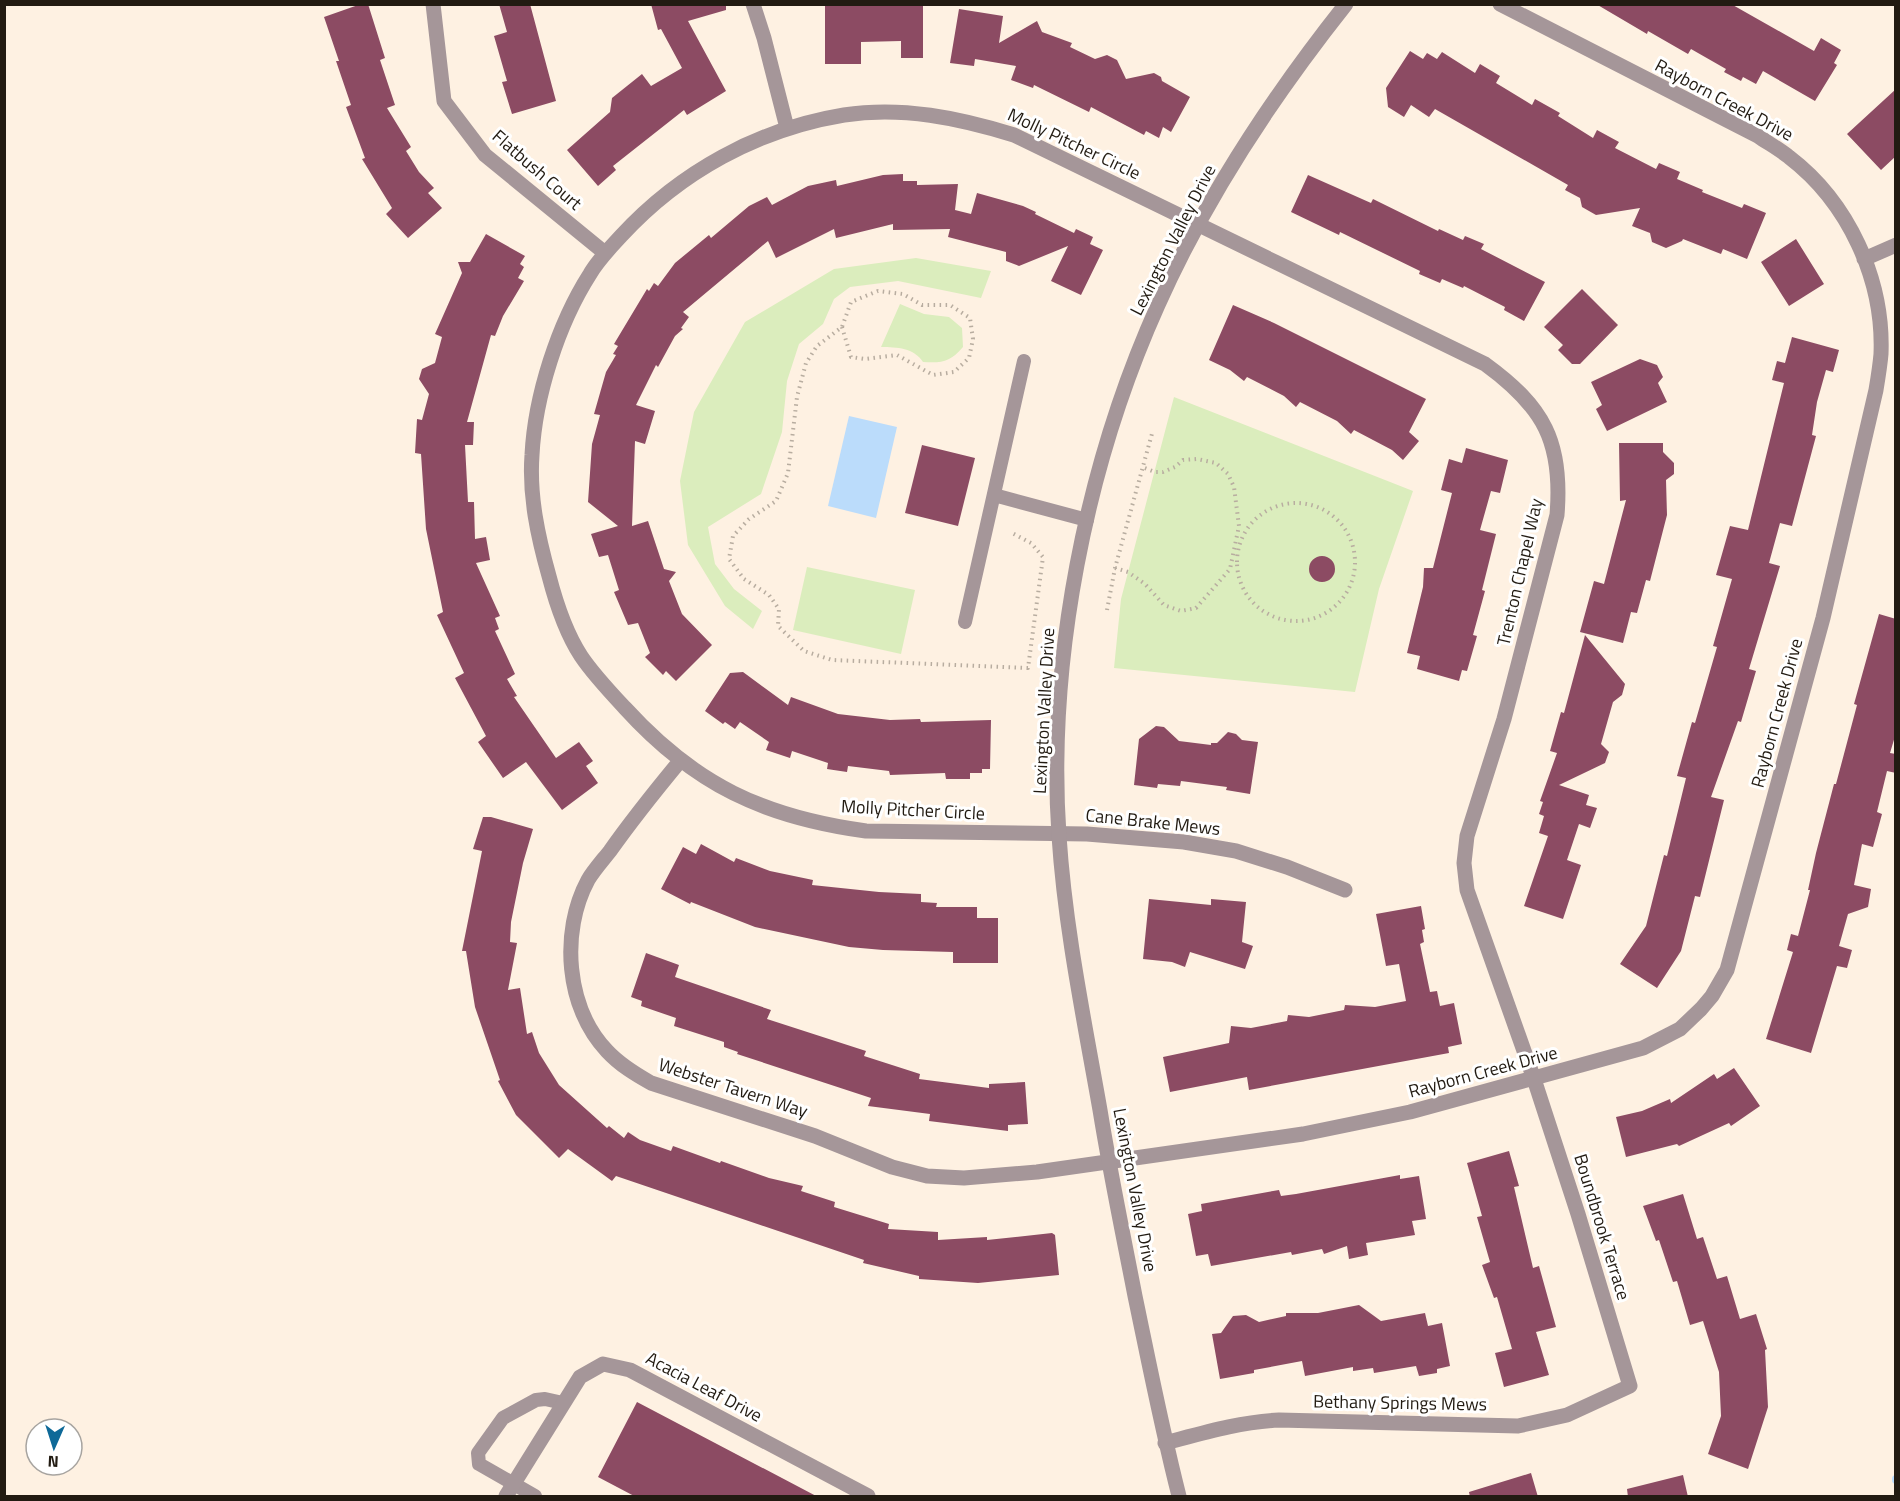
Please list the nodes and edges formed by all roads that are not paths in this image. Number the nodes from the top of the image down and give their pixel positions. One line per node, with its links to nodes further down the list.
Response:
1 (433, 4): 8 (street, Flatbush Court)
2 (753, 4): 5 (street)
3 (1346, 4): 6 (street, Lexington Valley Drive)
4 (1500, 4): 9 (street, Rayborn Creek Drive)
5 (787, 128): 6 (street, Molly Pitcher Circle); 8 (street, Molly Pitcher Circle)
6 (1199, 224): 12 (street, Lexington Valley Drive); 17 (street, Trenton Chapel Way)
7 (1896, 245): 9 (street)
8 (605, 253): 14 (street, Molly Pitcher Circle)
9 (1864, 259): 17 (street, Rayborn Creek Drive)
10 (1024, 361): 11 (lane)
11 (994, 495): 12 (lane); 13 (lane)
12 (1087, 520): 15 (street, Lexington Valley Drive)
13 (965, 622)
14 (680, 761): 15 (street, Molly Pitcher Circle); 18 (street, Webster Tavern Way)
15 (1059, 834): 16 (street, Cane Brake Mews); 18 (street, Lexington Valley Drive)
16 (1345, 890)
17 (1534, 1079): 18 (street, Rayborn Creek Drive); 19 (street, Boundbrook Terrace)
18 (1108, 1162): 21 (street, Lexington Valley Drive)
19 (1630, 1386): 21 (street, Bethany Springs Mews)
20 (563, 1403): 22 (street, Acacia Leaf Drive); 22 (lane); 24 (street, Acacia Leaf Drive)
21 (1165, 1443): 25 (street, Lexington Valley Drive); 26 (street, Lexington Valley Drive)
22 (510, 1491): 23 (lane)
23 (535, 1497)
24 (868, 1497)
25 (1168, 1497)
26 (1179, 1497)

